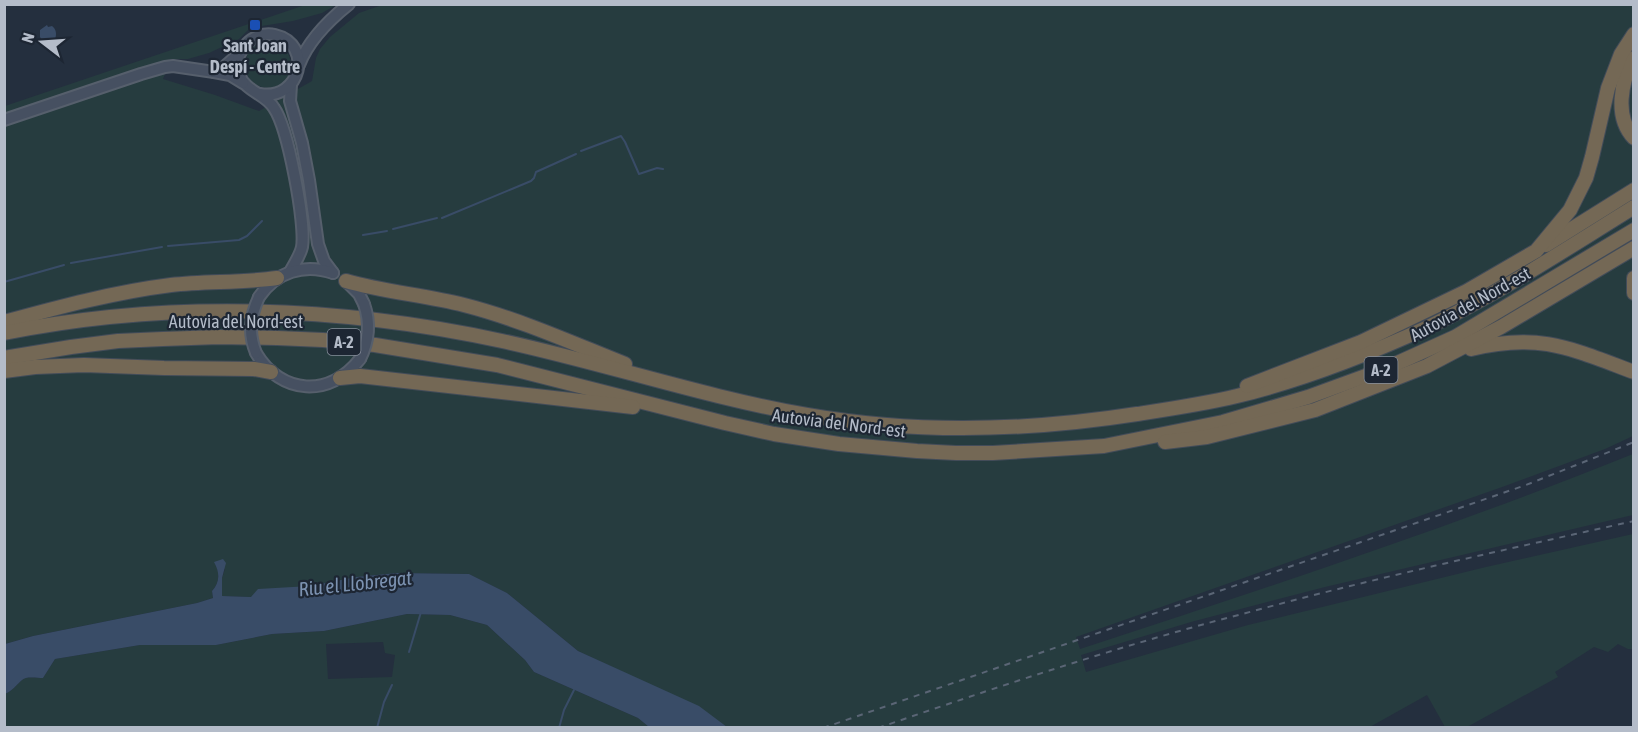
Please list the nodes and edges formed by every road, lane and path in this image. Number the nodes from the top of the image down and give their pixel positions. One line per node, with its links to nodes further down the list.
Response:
1 (350, 4): 3 (main road)
2 (1633, 35): 18 (highway)
3 (316, 37): 4 (main road); 7 (main road)
4 (285, 40): 5 (main road); 7 (main road)
5 (240, 53): 8 (main road); 9 (main road)
6 (1634, 58): 13 (highway)
7 (298, 65): 10 (main road)
8 (214, 72): 9 (main road); 12 (main road)
9 (244, 83): 11 (main road)
10 (291, 85): 11 (main road); 20 (main road)
11 (260, 94): 19 (main road)
12 (4, 120)
13 (1634, 138)
14 (1634, 190): 18 (highway)
15 (1634, 207): 34 (highway, Autovia del Nord-est / A-2)
16 (1634, 230): 36 (highway, Autovia del Nord-est / A-2)
17 (1634, 248): 27 (highway)
18 (1536, 251): 34 (highway)
19 (290, 272): 20 (main road); 21 (main road)
20 (333, 273): 23 (main road)
21 (277, 278): 25 (highway); 30 (main road, bridge)
22 (1634, 279): 24 (highway)
23 (346, 281): 32 (main road, bridge); 33 (highway)
24 (1634, 293)
25 (4, 322)
26 (4, 333): 33 (highway, Autovia del Nord-est / A-2)
27 (1452, 354): 31 (highway); 36 (highway)
28 (4, 358): 35 (highway, Autovia del Nord-est / A-2)
29 (4, 371): 30 (highway)
30 (271, 372): 32 (main road)
31 (1634, 372)
32 (340, 378): 35 (highway)
33 (688, 388): 34 (highway, Autovia del Nord-est / A-2)
34 (1204, 403)
35 (676, 412): 36 (highway, Autovia del Nord-est / A-2)
36 (1104, 446)

